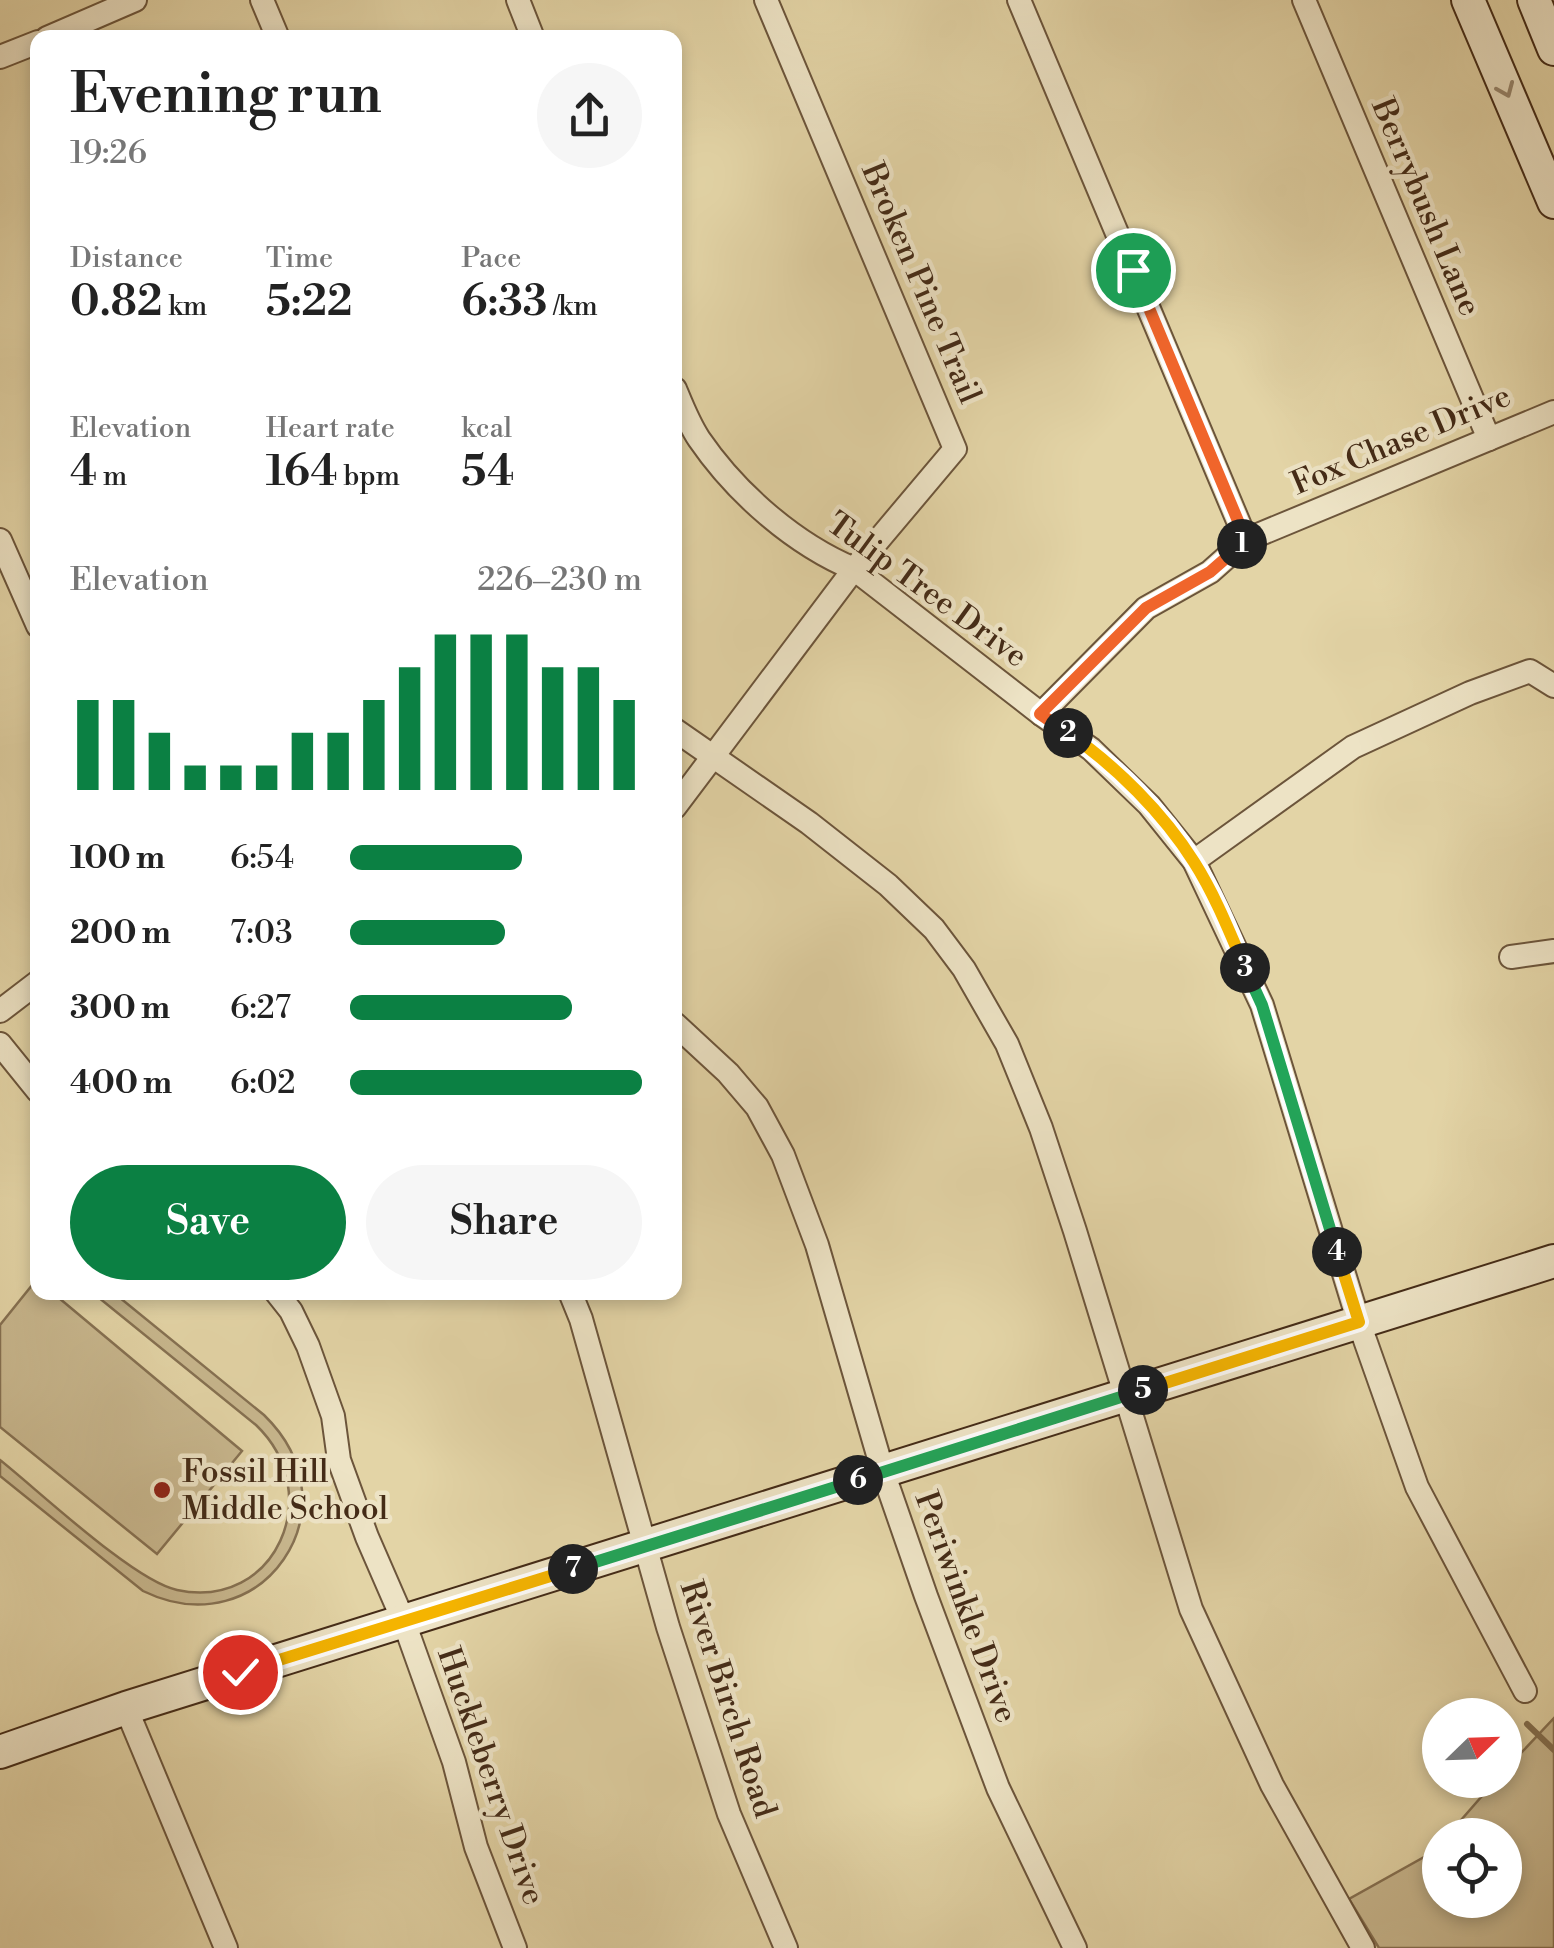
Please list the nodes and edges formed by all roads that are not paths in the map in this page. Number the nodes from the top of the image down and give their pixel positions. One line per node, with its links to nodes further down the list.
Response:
1 (135, 0): 9 (street)
2 (262, 0): 10 (street)
3 (518, 0): 11 (street)
4 (766, 0): 21 (street, Broken Pine Trail)
5 (1019, 0): 20 (street)
6 (1304, 0): 18 (street, Berrybush Lane)
7 (1468, 0): 15 (street, one-way to 15)
8 (1534, 0): 13 (street)
9 (71, 30)
10 (275, 30)
11 (530, 30)
12 (30, 48): 14 (street)
13 (1554, 49)
14 (0, 57)
15 (1554, 202)
16 (682, 405): 21 (street, Tulip Tree Drive)
17 (1554, 412): 18 (street, Fox Chase Drive)
18 (1489, 439): 20 (street, Fox Chase Drive)
19 (0, 540): 22 (street)
20 (1246, 540): 24 (street, Fox Chase Drive)
21 (854, 569): 24 (street, Tulip Tree Drive); 26 (street, Broken Pine Trail)
22 (30, 608)
23 (1554, 686): 28 (street)
24 (1040, 714): 28 (street, Tulip Tree Drive)
25 (682, 735): 26 (street)
26 (713, 756): 27 (street, Broken Pine Trail); 40 (street)
27 (682, 798)
28 (1194, 861): 39 (street, Tulip Tree Drive)
29 (1554, 951): 30 (street)
30 (1511, 958)
31 (30, 988): 32 (street)
32 (0, 1011)
33 (682, 1030): 41 (street, Periwinkle Drive)
34 (0, 1044): 35 (street)
35 (30, 1081)
36 (1554, 1261): 39 (street)
37 (282, 1300): 43 (street, Huckleberry Drive)
38 (573, 1300): 42 (street, River Birch Road)
39 (1359, 1322): 40 (street); 44 (street, Tulip Tree Drive)
40 (1124, 1396): 41 (street); 51 (street)
41 (884, 1472): 42 (street); 50 (street, Periwinkle Drive)
42 (646, 1546): 43 (street); 49 (street, River Birch Road)
43 (404, 1622): 45 (street); 48 (street, Huckleberry Drive)
44 (1525, 1692)
45 (126, 1708): 46 (street); 47 (street)
46 (0, 1752)
47 (226, 1948)
48 (515, 1948)
49 (786, 1948)
50 (1075, 1948)
51 (1363, 1948)

